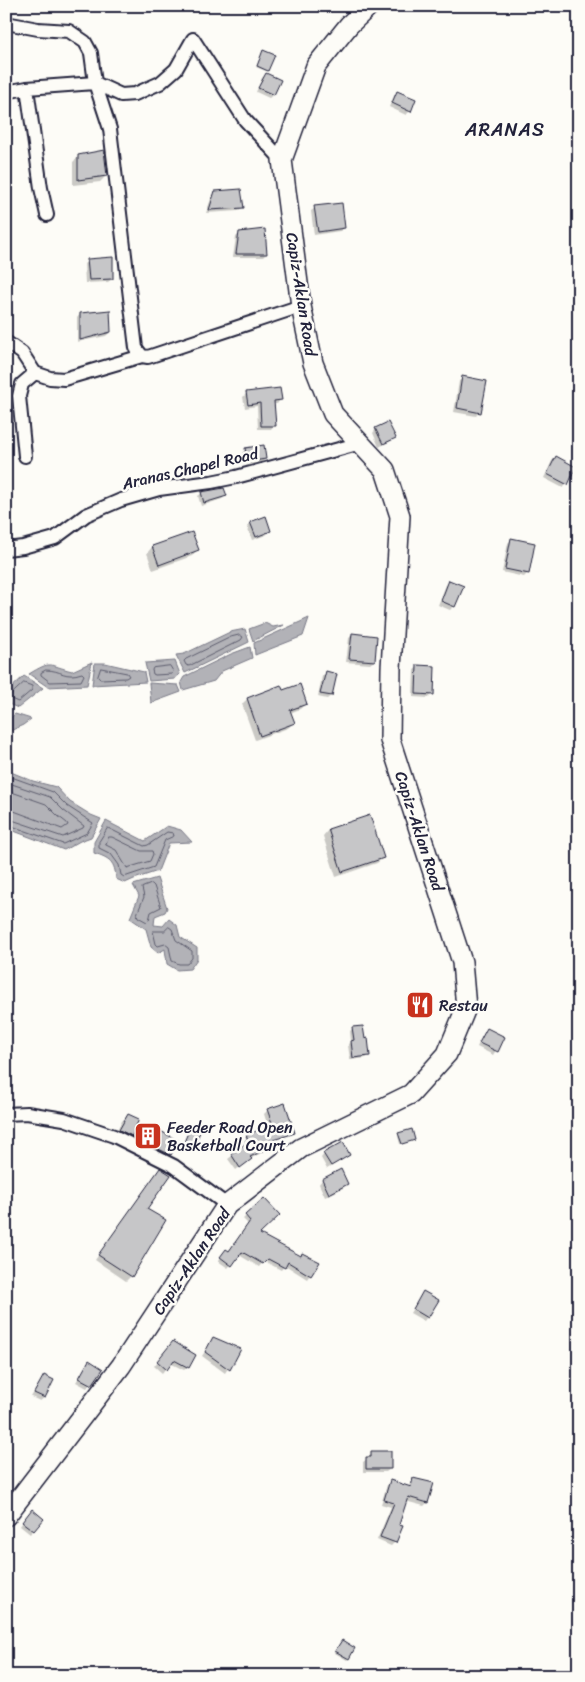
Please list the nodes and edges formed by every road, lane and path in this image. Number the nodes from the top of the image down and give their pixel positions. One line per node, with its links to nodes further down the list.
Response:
1 (369, 6): 6 (main road, Capiz-Aklan Road)
2 (6, 23): 3 (street)
3 (95, 83): 4 (street); 6 (street); 10 (street)
4 (27, 88): 5 (street); 7 (street)
5 (6, 92)
6 (282, 160): 8 (main road, Capiz-Aklan Road)
7 (47, 215)
8 (301, 306): 10 (street); 12 (main road, Capiz-Aklan Road)
9 (6, 342): 11 (street)
10 (142, 356): 11 (street)
11 (34, 372): 13 (street)
12 (361, 443): 14 (street, Aranas Chapel Road); 16 (main road, Capiz-Aklan Road)
13 (26, 456)
14 (6, 549)
15 (6, 1114): 16 (street)
16 (227, 1205): 17 (main road, Capiz-Aklan Road)
17 (6, 1516)

